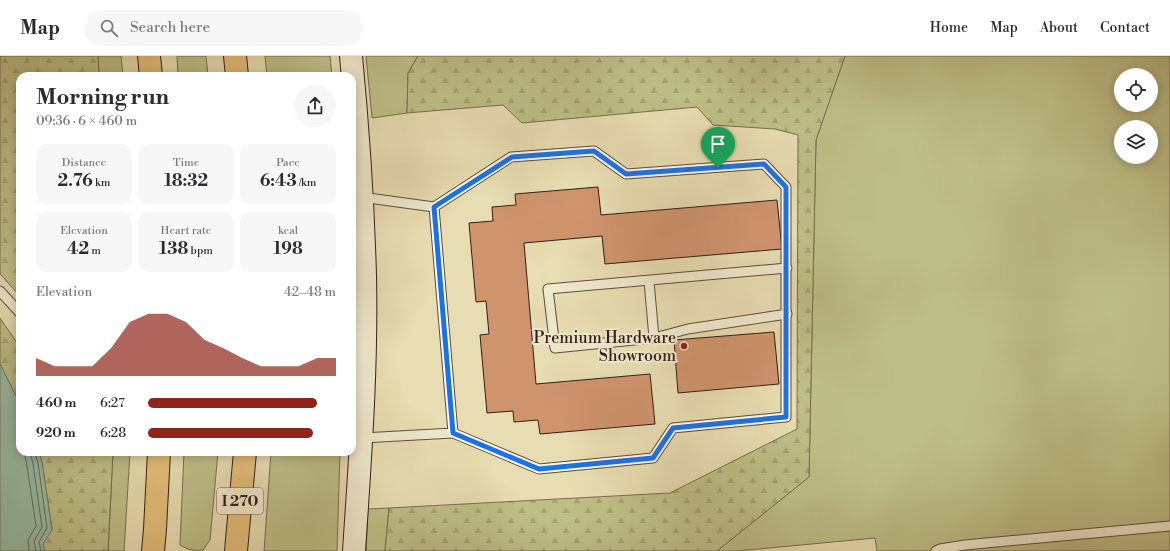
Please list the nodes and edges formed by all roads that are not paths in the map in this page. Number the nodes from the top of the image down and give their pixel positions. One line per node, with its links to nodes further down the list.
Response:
1 (149, 56): 4 (highway)
2 (235, 56): 5 (highway)
3 (351, 56): 6 (street)
4 (151, 72)
5 (237, 72)
6 (352, 72)
7 (356, 110): 8 (street)
8 (361, 197): 9 (lane); 17 (street)
9 (434, 207): 10 (lane); 16 (lane)
10 (787, 268): 11 (lane); 14 (lane)
11 (649, 281): 15 (lane); 15 (lane)
12 (0, 291): 13 (lane)
13 (16, 309)
14 (787, 314): 15 (lane); 16 (lane)
15 (654, 338)
16 (453, 433): 17 (lane)
17 (362, 438): 23 (street)
18 (159, 456): 21 (highway)
19 (245, 456): 22 (highway, I 270)
20 (1170, 526): 24 (lane)
21 (153, 551)
22 (236, 551)
23 (354, 551)
24 (936, 551)

